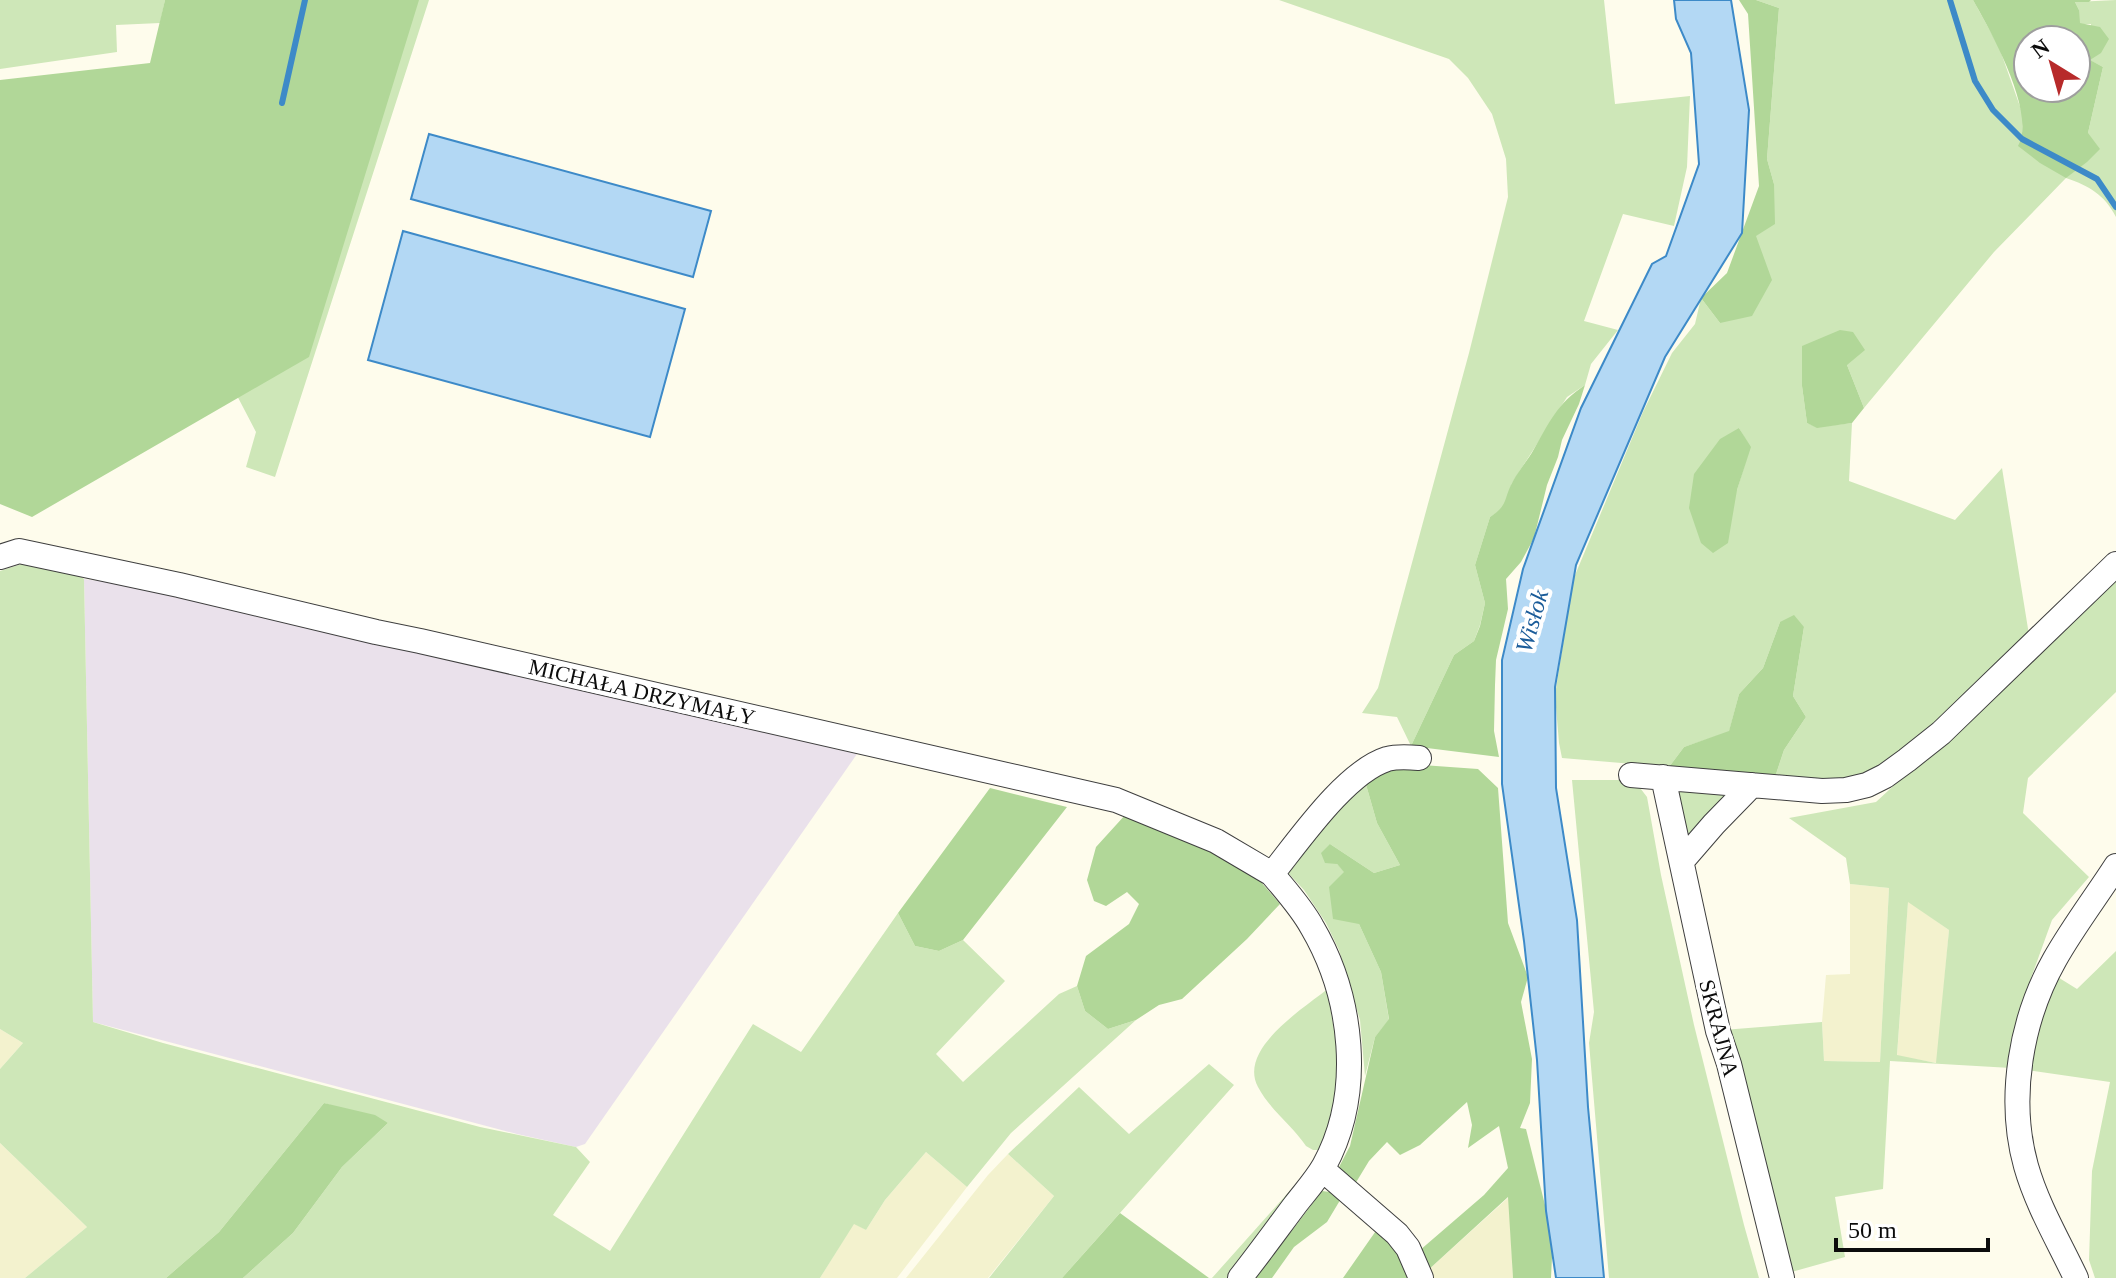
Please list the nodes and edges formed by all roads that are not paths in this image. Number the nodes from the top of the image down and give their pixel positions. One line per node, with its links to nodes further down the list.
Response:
1 (0, 557): 9 (street, MICHAŁA DRZYMAŁY)
2 (2116, 564): 6 (street)
3 (1419, 758): 9 (street)
4 (1631, 775): 5 (street)
5 (1663, 777): 6 (street); 7 (street, SKRAJNA)
6 (1752, 785): 7 (street)
7 (1682, 861): 13 (street, SKRAJNA)
8 (2116, 866): 14 (street)
9 (1272, 874): 10 (street, MICHAŁA DRZYMAŁY)
10 (1322, 1169): 11 (street, MICHAŁA DRZYMAŁY); 12 (street)
11 (1240, 1278)
12 (1421, 1278)
13 (1782, 1278)
14 (2076, 1278)

